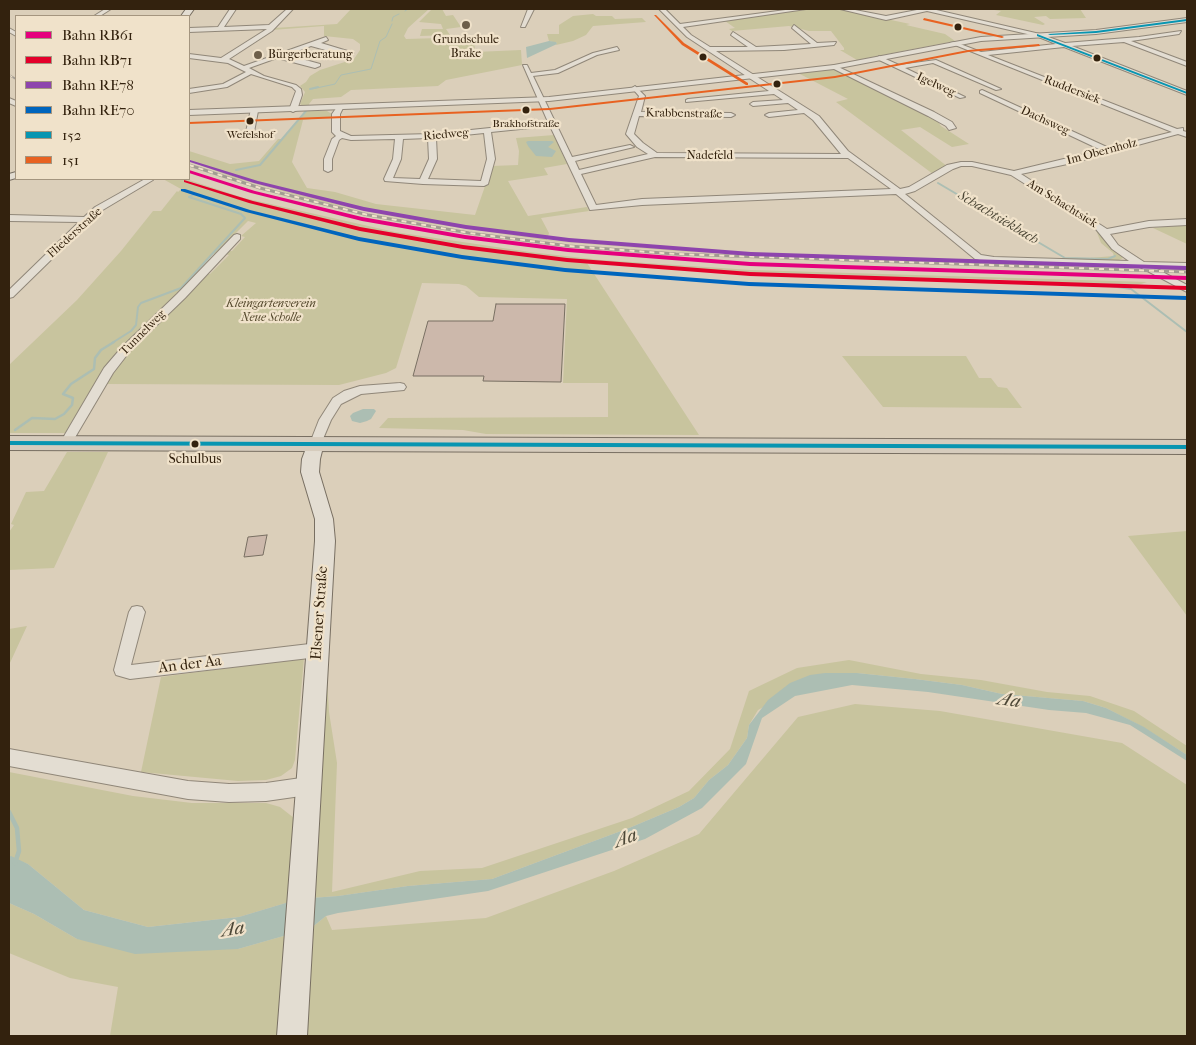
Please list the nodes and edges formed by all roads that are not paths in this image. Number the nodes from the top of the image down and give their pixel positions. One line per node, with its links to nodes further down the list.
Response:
1 (233, 9): 14 (street)
2 (290, 9): 12 (street)
3 (531, 9): 10 (street)
4 (662, 9): 11 (street)
5 (803, 9): 11 (street)
6 (843, 9): 7 (street)
7 (927, 9): 19 (street)
8 (1187, 20): 9 (street)
9 (1156, 24): 16 (street); 19 (street)
10 (523, 26)
11 (679, 26): 29 (street)
12 (271, 27): 14 (street); 33 (street)
13 (794, 27): 24 (street)
14 (220, 29): 15 (street)
15 (190, 30)
16 (1179, 32): 18 (street); 21 (street)
17 (733, 34): 27 (street)
18 (1187, 34)
19 (1040, 36): 25 (street); 26 (street)
20 (326, 39): 22 (street)
21 (1123, 40): 26 (street); 35 (street)
22 (312, 43): 22 (street); 31 (street)
23 (834, 43): 24 (street)
24 (815, 44): 27 (street)
25 (955, 44): 30 (street, Ruddersiek); 34 (street)
26 (1064, 45): 30 (street); 45 (street)
27 (754, 48): 29 (street)
28 (617, 49): 40 (street)
29 (709, 49): 41 (street)
30 (980, 54): 64 (street, Ruddersiek)
31 (279, 55): 31 (street); 39 (street)
32 (190, 56): 33 (street)
33 (224, 59): 39 (street)
34 (881, 59): 37 (street); 38 (street, Igelweg)
35 (1187, 64)
36 (525, 66): 40 (street)
37 (836, 68): 41 (street); 62 (street)
38 (899, 68): 46 (street, Igelweg); 46 (street)
39 (247, 70): 43 (street); 53 (street)
40 (529, 75): 47 (street)
41 (752, 76): 42 (street); 44 (street)
42 (635, 88): 47 (street); 57 (street)
43 (190, 91)
44 (776, 92): 48 (street); 50 (street)
45 (1187, 93)
46 (972, 94): 49 (street); 71 (street, Dachsweg)
47 (541, 100): 52 (street); 60 (street)
48 (790, 100): 51 (street); 55 (street)
49 (945, 100)
50 (688, 101)
51 (753, 104)
52 (339, 108): 53 (street); 67 (street)
53 (293, 110): 54 (street)
54 (254, 111): 56 (street); 65 (street)
55 (806, 111): 58 (street); 73 (street)
56 (190, 113)
57 (636, 114): 59 (street, Krabbenstraße); 72 (street)
58 (769, 114)
59 (731, 115)
60 (552, 124): 63 (street, Riedweg); 74 (street)
61 (1187, 125): 64 (street, Im Obernholz)
62 (952, 128)
63 (487, 131): 68 (street, Riedweg); 79 (street)
64 (1178, 131): 66 (street, Ruddersiek); 71 (street, Im Obernholz)
65 (250, 132)
66 (1187, 135)
67 (341, 136): 69 (street, Riedweg); 75 (street)
68 (432, 136): 69 (street, Riedweg); 79 (street)
69 (399, 138): 79 (street)
70 (630, 147): 74 (street)
71 (1108, 151): 76 (street, Im Obernholz)
72 (655, 155): 73 (street, Nadefeld); 77 (street)
73 (849, 156): 80 (street)
74 (569, 160): 77 (street)
75 (328, 170)
76 (1012, 172): 80 (street, Im Obernholz); 84 (street, Am Schachtsiek)
77 (575, 173): 80 (street)
78 (149, 180): 82 (street, Fliederstraße)
79 (424, 182)
80 (897, 191): 86 (street)
81 (9, 218): 82 (street)
82 (87, 220): 89 (street, Fliederstraße)
83 (1187, 222): 84 (street)
84 (1105, 232): 86 (street, Am Schachtsiek)
85 (237, 237): 94 (street, Tunnelweg)
86 (1139, 264): 87 (street); 90 (street, Am Schachtsiek)
87 (1187, 266)
88 (9, 283): 89 (street)
89 (20, 284): 91 (street, Fliederstraße)
90 (1187, 289)
91 (9, 295)
92 (400, 387): 95 (street)
93 (9, 443): 94 (main road)
94 (66, 443): 95 (main road)
95 (316, 443): 96 (main road); 98 (main road, Elsener Straße)
96 (1187, 447)
97 (137, 612): 98 (street, An der Aa)
98 (318, 650): 100 (main road, Elsener Straße)
99 (9, 757): 100 (street)
100 (308, 786): 101 (main road, Elsener Straße)
101 (292, 1036)

